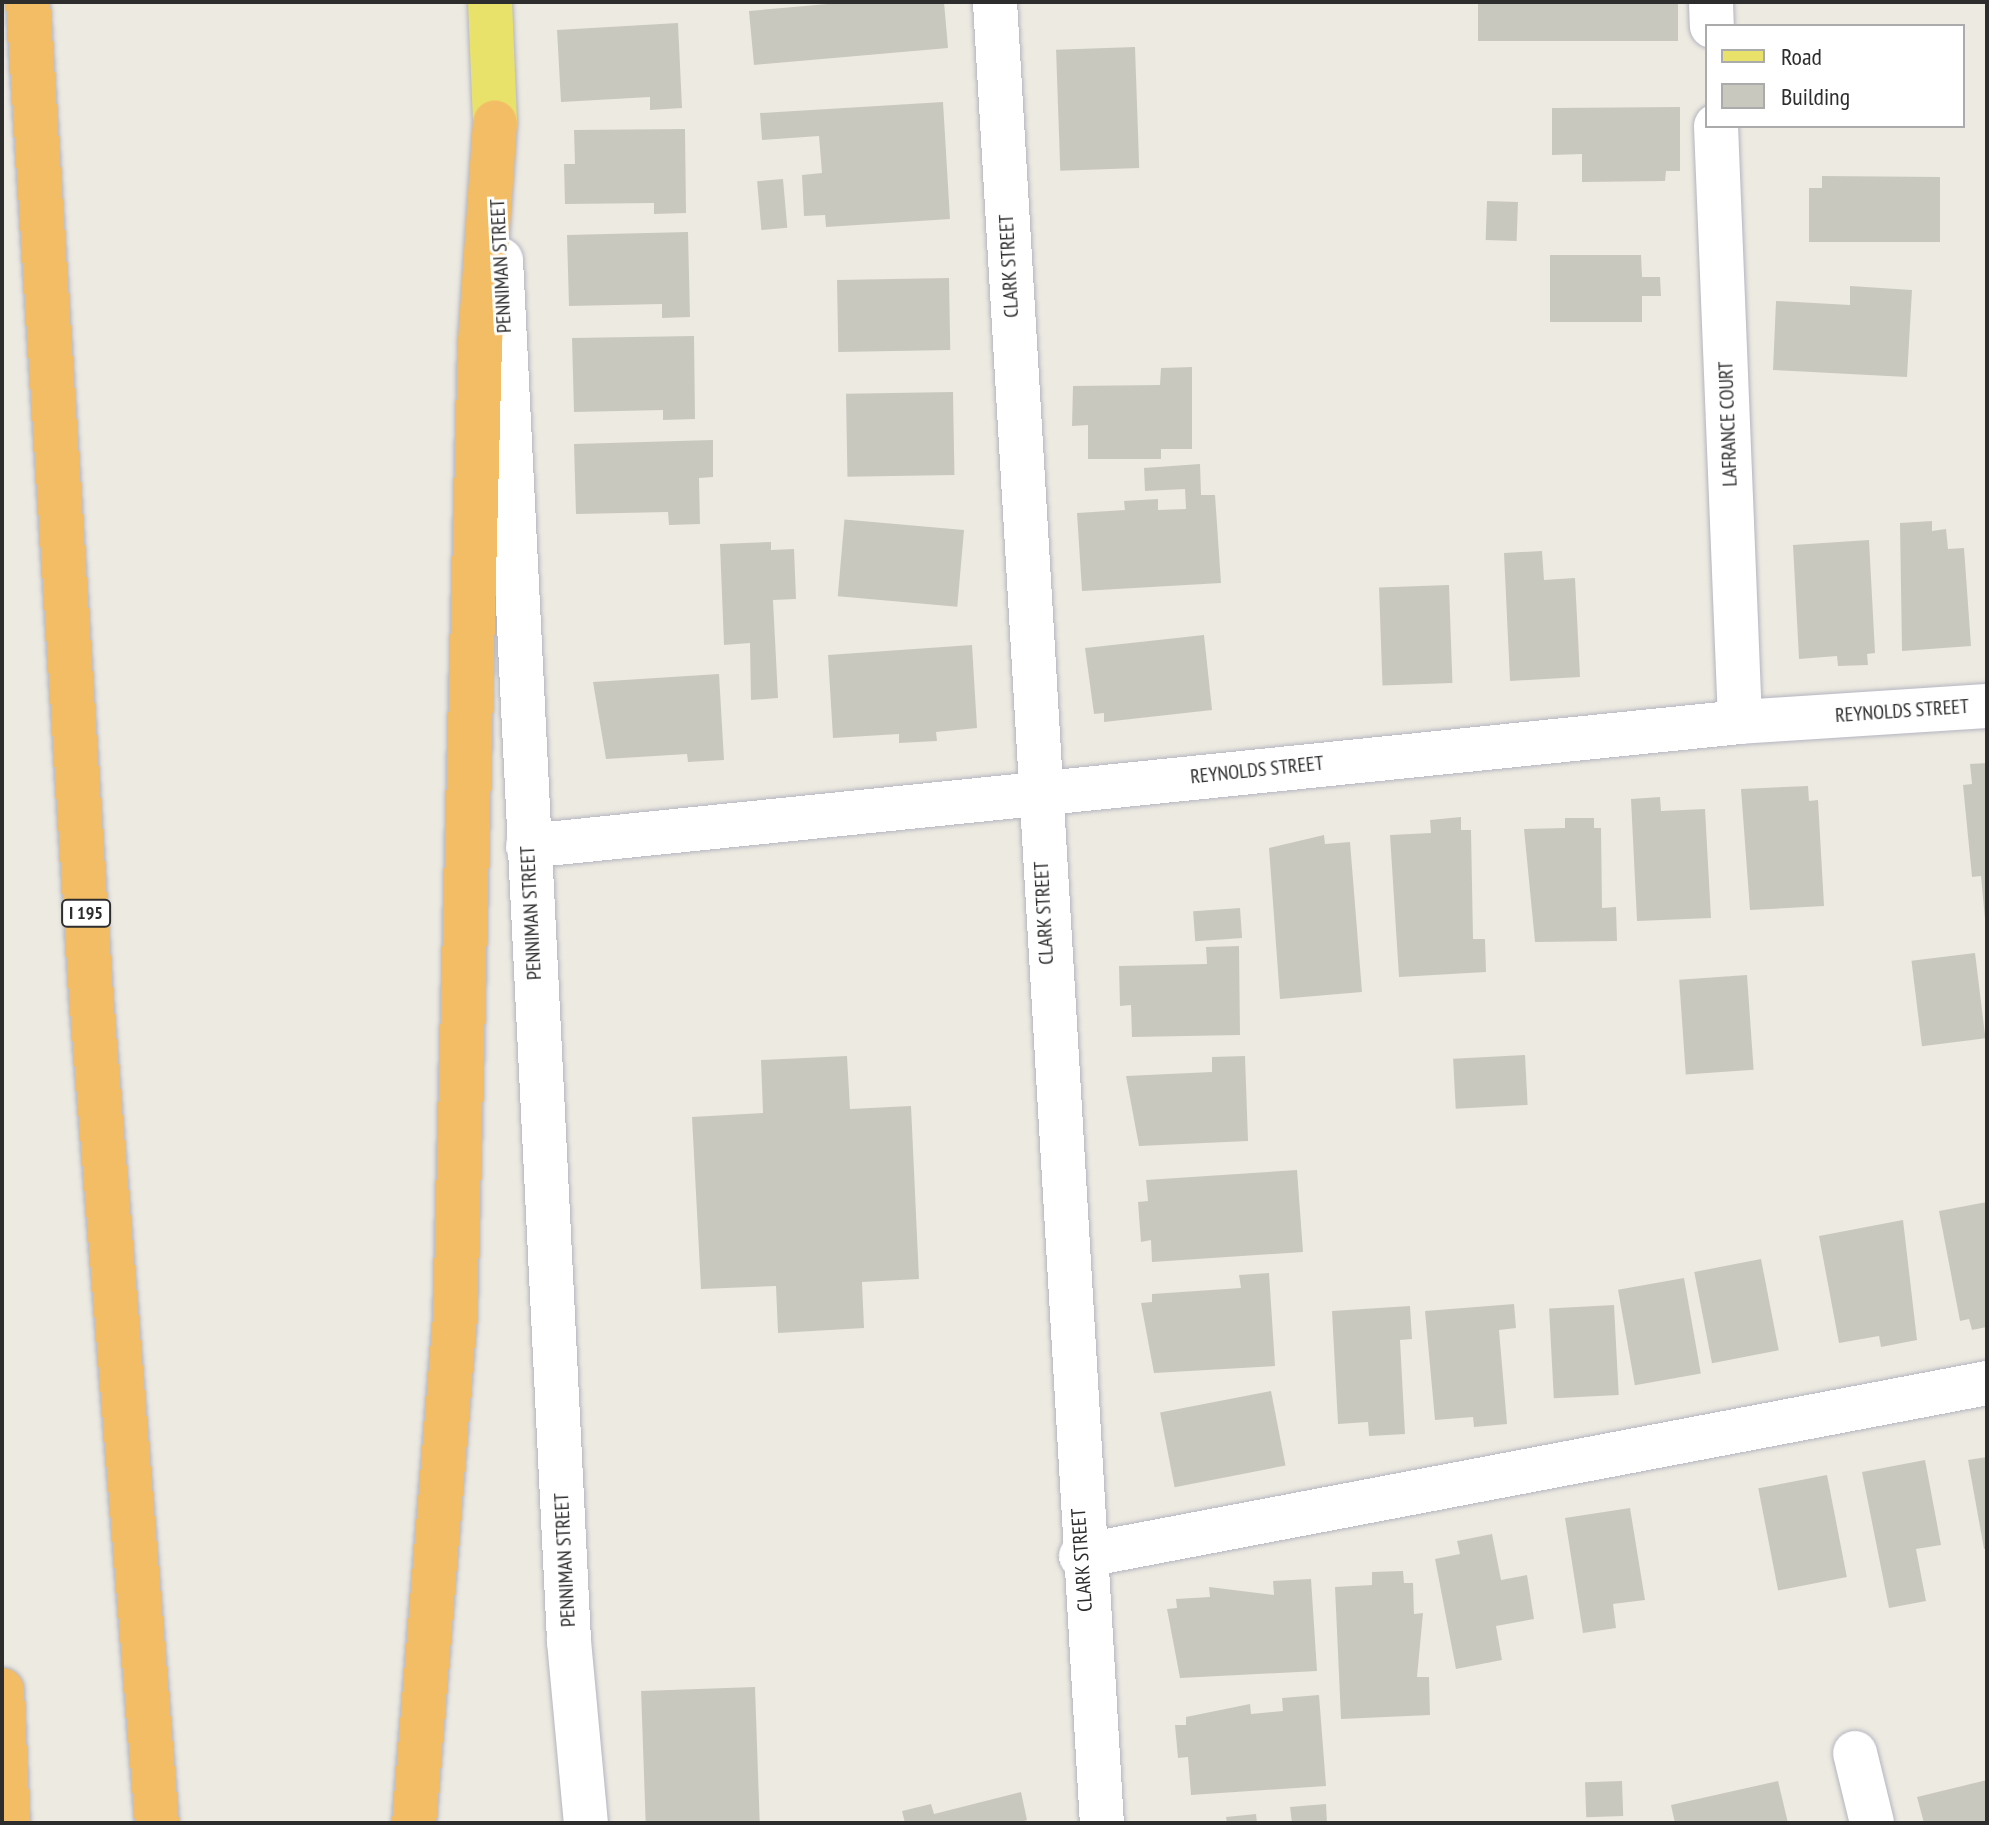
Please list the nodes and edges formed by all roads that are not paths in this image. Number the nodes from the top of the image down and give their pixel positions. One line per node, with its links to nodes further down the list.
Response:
1 (28, 2): 17 (highway, I 195)
2 (490, 2): 6 (main road, PENNIMAN STREET)
3 (995, 2): 10 (street, CLARK STREET)
4 (1711, 2): 5 (street)
5 (1712, 24)
6 (495, 123): 11 (street, PENNIMAN STREET); 18 (highway)
7 (1716, 128): 9 (street, LAFRANCE COURT)
8 (1987, 706): 9 (street, REYNOLDS STREET)
9 (1740, 722): 10 (street, REYNOLDS STREET)
10 (1037, 791): 11 (street, REYNOLDS STREET); 13 (street, CLARK STREET)
11 (528, 846): 19 (street, PENNIMAN STREET)
12 (1987, 1383): 13 (street)
13 (1081, 1556): 20 (street, CLARK STREET)
14 (2, 1690): 16 (highway)
15 (1855, 1753): 21 (street)
16 (8, 1823)
17 (157, 1823)
18 (414, 1823)
19 (586, 1823)
20 (1102, 1823)
21 (1872, 1823)

